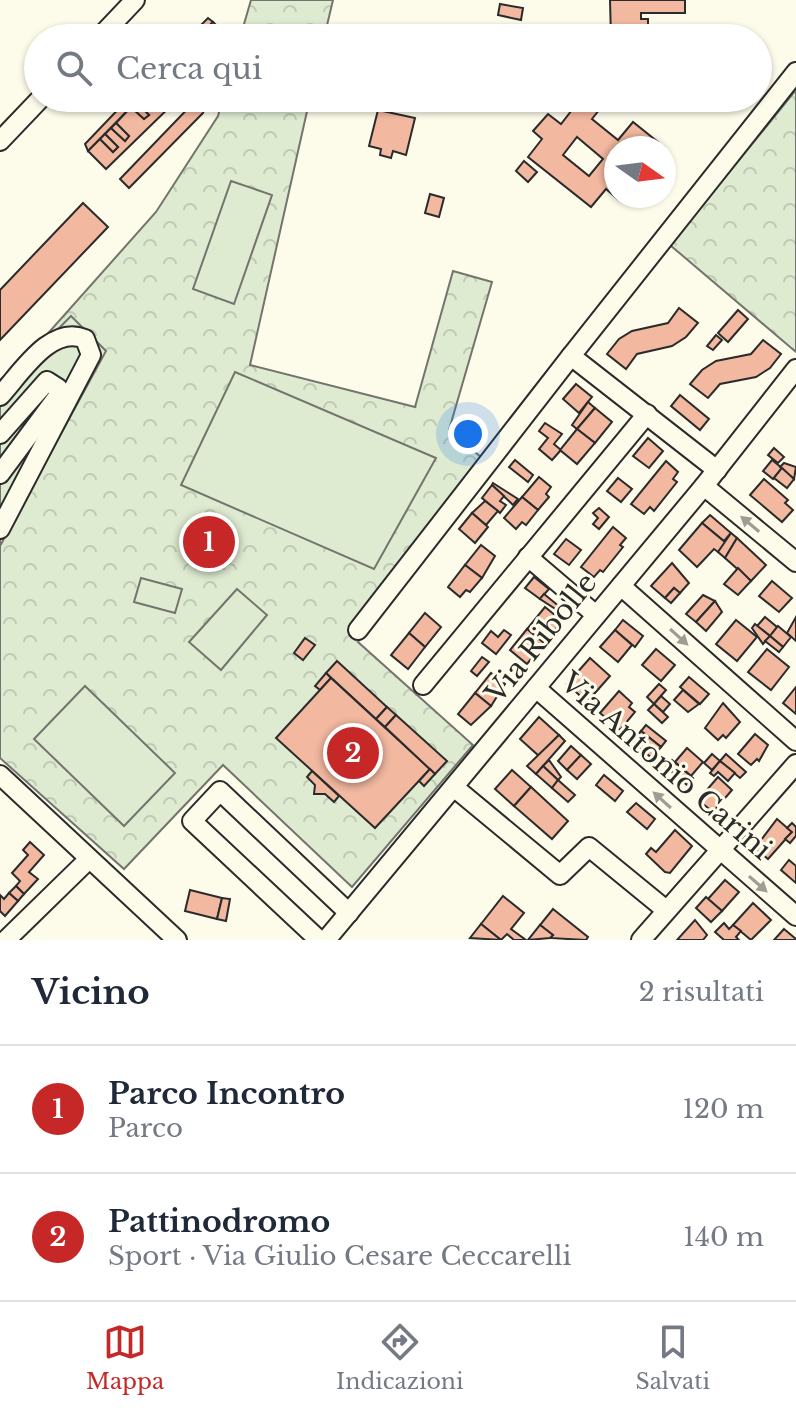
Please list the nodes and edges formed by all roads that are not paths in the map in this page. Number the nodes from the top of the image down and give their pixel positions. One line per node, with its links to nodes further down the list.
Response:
1 (135, 0): 2 (street)
2 (112, 24)
3 (796, 72): 4 (street)
4 (772, 102)
5 (28, 112): 7 (street)
6 (764, 112): 8 (street)
7 (0, 141)
8 (571, 356): 12 (street); 23 (street)
9 (796, 369): 16 (street, Via Ribolle)
10 (0, 396): 13 (street)
11 (22, 409): 13 (street); 13 (street); 14 (street)
12 (647, 414): 16 (street); 19 (street)
13 (39, 432): 15 (street); 18 (street)
14 (0, 434)
15 (4, 464)
16 (717, 470): 17 (street, Via Ribolle)
17 (704, 486): 20 (street, one-way to 17); 21 (street, Via Ribolle)
18 (0, 529)
19 (528, 557): 22 (street); 24 (street)
20 (796, 562)
21 (621, 586): 22 (street, Via Ribolle); 26 (street, one-way to 26)
22 (596, 615): 25 (street, Via Ribolle)
23 (358, 630)
24 (423, 685)
25 (536, 688): 29 (street, Via Ribolle); 30 (street, Via Antonio Carini, one-way to 25)
26 (796, 741)
27 (796, 764): 30 (street)
28 (0, 775): 31 (street)
29 (455, 788): 32 (street); 33 (street, Via Ribolle)
30 (720, 851): 32 (street); 34 (street, Via Antonio Carini, one-way to 34)
31 (89, 859): 35 (street); 36 (street)
32 (666, 910): 39 (street)
33 (349, 913): 37 (street); 38 (street, Via Ribolle)
34 (796, 916)
35 (6, 940)
36 (177, 940)
37 (319, 940)
38 (326, 940)
39 (641, 940)

